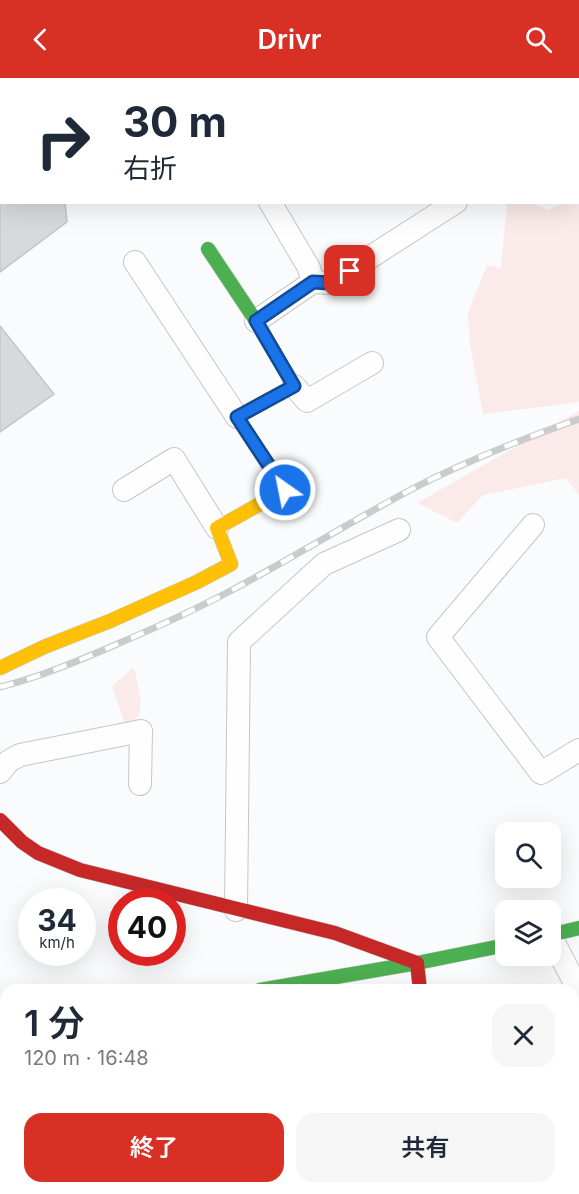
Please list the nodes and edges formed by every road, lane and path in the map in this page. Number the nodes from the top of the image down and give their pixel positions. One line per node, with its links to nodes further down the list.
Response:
1 (271, 204): 5 (street)
2 (453, 204): 5 (street)
3 (208, 249): 6 (street)
4 (135, 262): 9 (street)
5 (313, 282): 6 (street)
6 (256, 321): 8 (street)
7 (372, 363): 8 (street)
8 (294, 386): 9 (street)
9 (237, 417): 12 (street)
10 (124, 490): 12 (street)
11 (533, 525): 15 (street)
12 (217, 528): 14 (street)
13 (399, 530): 19 (street)
14 (0, 668)
15 (579, 750)
16 (0, 772): 17 (street)
17 (140, 784)
18 (0, 820): 19 (street)
19 (236, 910): 24 (street)
20 (579, 928): 21 (street)
21 (561, 932)
22 (495, 947): 24 (street)
23 (561, 956): 27 (street)
24 (417, 963): 25 (street); 26 (street)
25 (309, 984)
26 (419, 984)
27 (575, 984)

